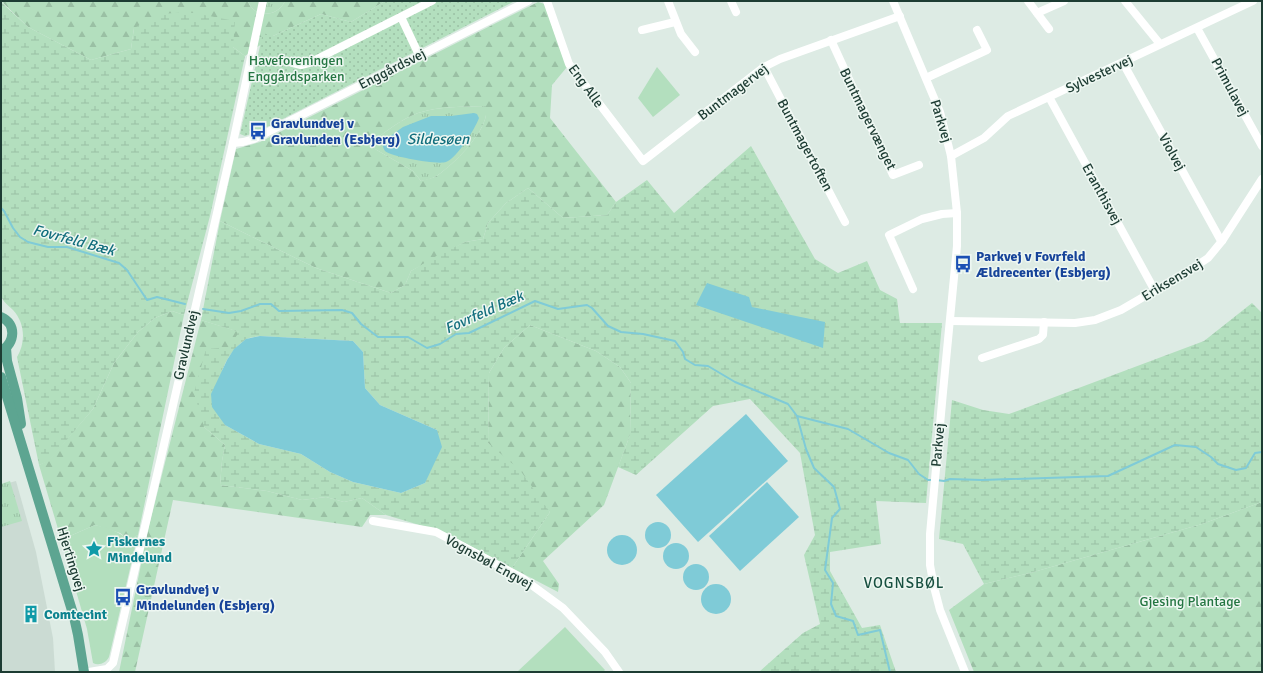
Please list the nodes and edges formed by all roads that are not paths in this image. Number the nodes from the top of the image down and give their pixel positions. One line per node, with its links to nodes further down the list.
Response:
1 (263, 1): 30 (street, Gravlundvej)
2 (432, 1): 15 (street)
3 (528, 1): 24 (street, Enggårdsvej)
4 (547, 1): 33 (street, Eng Alle)
5 (668, 1): 16 (street)
6 (731, 1): 12 (street)
7 (893, 1): 14 (street, Parkvej)
8 (1028, 1): 13 (street)
9 (1064, 1): 13 (street)
10 (1125, 1): 22 (street)
11 (1253, 1): 17 (street, Sylvestervej)
12 (736, 12)
13 (1037, 14): 18 (street)
14 (900, 16): 21 (street, Buntmagervej); 28 (street, Parkvej)
15 (401, 17): 24 (street); 25 (street)
16 (675, 22): 19 (street); 23 (street)
17 (1198, 28): 22 (street, Sylvestervej); 31 (street, Primulavej)
18 (1049, 29)
19 (642, 30)
20 (977, 30): 28 (street)
21 (831, 40): 27 (street, Buntmagervej); 34 (street, Buntmagervænget)
22 (1160, 44): 26 (street, Sylvestervej)
23 (695, 52)
24 (420, 55): 30 (street, Enggårdsvej)
25 (285, 61)
26 (1123, 62): 29 (street, Sylvestervej); 38 (street, Violvej)
27 (764, 67): 33 (street, Buntmagervej); 37 (street, Buntmagertoften)
28 (926, 78): 32 (street, Parkvej)
29 (1049, 97): 32 (street, Sylvestervej); 40 (street, Eranthisvej)
30 (232, 143): 50 (street, Gravlundvej)
31 (1262, 146)
32 (951, 156): 36 (street, Parkvej)
33 (643, 161)
34 (919, 165)
35 (1262, 179): 38 (street, Eriksensvej)
36 (957, 213): 39 (street); 42 (street, Parkvej)
37 (845, 222)
38 (1222, 242): 40 (street, Eriksensvej)
39 (912, 289)
40 (1154, 291): 43 (street, Eriksensvej)
41 (1, 317): 44 (main road)
42 (950, 321): 43 (street, Eriksensvej); 52 (street, Parkvej)
43 (1044, 322): 45 (street)
44 (3, 350): 47 (main road, Hjertingvej)
45 (982, 358)
46 (1, 377): 47 (main road, Hjertingvej)
47 (25, 456): 49 (main road, Hjertingvej)
48 (373, 521): 51 (street, Vognsbøl Engvej)
49 (84, 672)
50 (89, 672)
51 (619, 672)
52 (965, 672)

